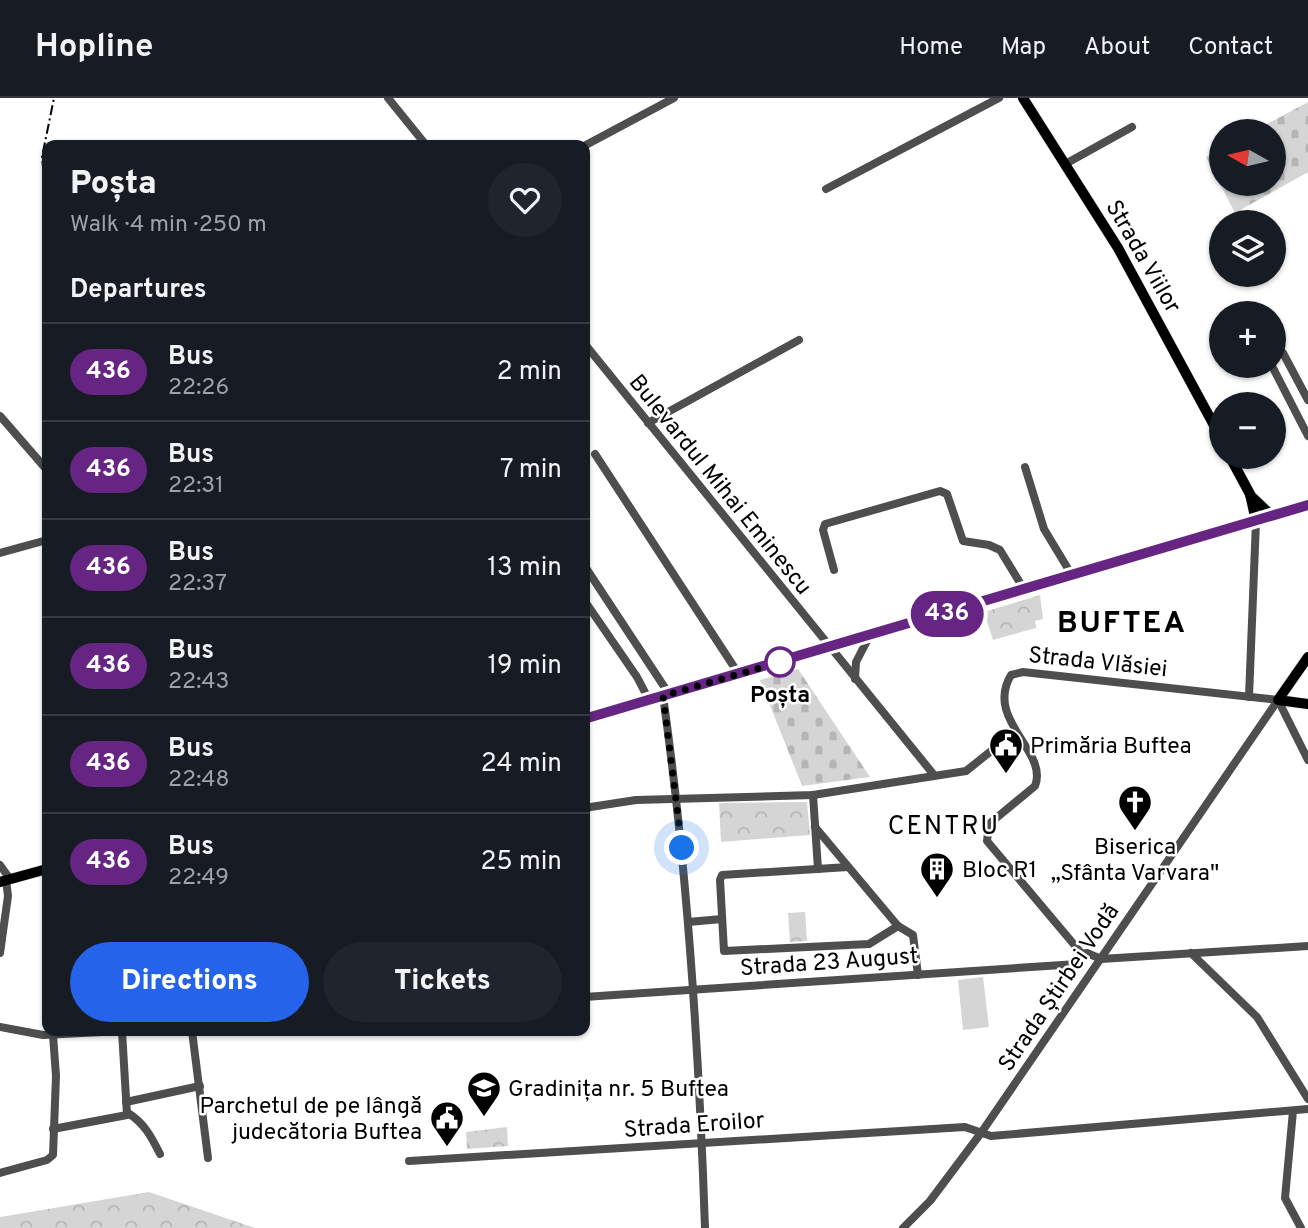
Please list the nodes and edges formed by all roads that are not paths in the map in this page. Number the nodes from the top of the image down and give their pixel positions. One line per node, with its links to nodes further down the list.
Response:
1 (388, 98): 6 (street)
2 (674, 98): 7 (street)
3 (999, 98): 9 (street)
4 (1023, 98): 8 (main road, Strada Viilor)
5 (1132, 127): 8 (street)
6 (422, 140)
7 (590, 143)
8 (1067, 163): 15 (main road, Strada Viilor)
9 (826, 189)
10 (799, 340): 17 (street)
11 (590, 351): 17 (street, Bulevardul Mihai Eminescu)
12 (1286, 359): 14 (street)
13 (1278, 378): 18 (street)
14 (1308, 400)
15 (1209, 415)
16 (0, 416): 20 (street)
17 (648, 423): 35 (street, Bulevardul Mihai Eminescu)
18 (1308, 436)
19 (595, 454): 37 (street)
20 (42, 464)
21 (1026, 467): 31 (street)
22 (1236, 469): 23 (main road)
23 (1250, 495): 25 (main road); 26 (main road)
24 (1308, 505): 25 (main road)
25 (1272, 516): 26 (main road)
26 (1256, 521): 31 (main road); 40 (street)
27 (42, 541): 28 (street)
28 (0, 553)
29 (834, 570): 32 (street)
30 (590, 575): 39 (street)
31 (1073, 577): 32 (main road)
32 (1025, 591): 34 (main road)
33 (590, 609): 41 (street)
34 (869, 637): 35 (main road); 38 (street)
35 (828, 648): 37 (main road); 38 (street, Bulevardul Mihai Eminescu)
36 (1308, 657): 42 (main road, Strada Știrbei Vodă)
37 (738, 673): 39 (main road)
38 (855, 679): 47 (street, Bulevardul Mihai Eminescu)
39 (666, 695): 41 (main road); 49 (street)
40 (1249, 697): 42 (street, Strada Vlăsiei); 45 (street, Strada Vlăsiei)
41 (649, 700): 44 (main road)
42 (1278, 700): 43 (main road, Strada Vlăsiei); 46 (street); 64 (street, Strada Știrbei Vodă)
43 (1308, 704)
44 (590, 717)
45 (1015, 732): 47 (street); 63 (street, Strada Vlăsiei)
46 (1308, 761)
47 (934, 775): 48 (street)
48 (813, 795): 49 (street); 51 (street)
49 (678, 798): 50 (street); 58 (street)
50 (590, 807)
51 (815, 827): 53 (street); 54 (street)
52 (0, 865): 56 (street)
53 (848, 867): 54 (street); 59 (street)
54 (818, 869): 57 (street)
55 (42, 870): 56 (main road)
56 (5, 880): 61 (street)
57 (722, 919): 58 (street); 59 (street)
58 (688, 922): 68 (street)
59 (898, 926): 66 (street)
60 (1308, 946): 62 (street)
61 (0, 953)
62 (1191, 953): 64 (street); 76 (street)
63 (1082, 954): 64 (street); 65 (street)
64 (1101, 959): 67 (street, Strada Știrbei Vodă)
65 (1077, 964): 66 (street, Strada 23 August); 67 (street)
66 (918, 975): 68 (street, Strada 23 August)
67 (1088, 976): 82 (street, Strada Știrbei Vodă)
68 (693, 990): 69 (street, Strada 23 August); 83 (street)
69 (590, 997)
70 (0, 1027): 71 (street)
71 (42, 1035)
72 (53, 1036): 81 (street)
73 (122, 1036): 77 (street)
74 (193, 1036): 75 (street)
75 (200, 1086): 77 (street); 85 (street)
76 (1308, 1099)
77 (126, 1102): 80 (street)
78 (1308, 1109): 79 (street, Strada Eroilor)
79 (1293, 1111): 82 (street, Strada Eroilor); 90 (street)
80 (128, 1113): 81 (street); 84 (street)
81 (53, 1129): 87 (street)
82 (981, 1133): 83 (street, Strada Eroilor); 89 (street, Strada Știrbei Vodă)
83 (703, 1142): 86 (street, Strada Eroilor); 88 (street)
84 (160, 1154)
85 (208, 1158)
86 (409, 1161)
87 (0, 1173)
88 (705, 1228)
89 (903, 1228)
90 (1301, 1228)

